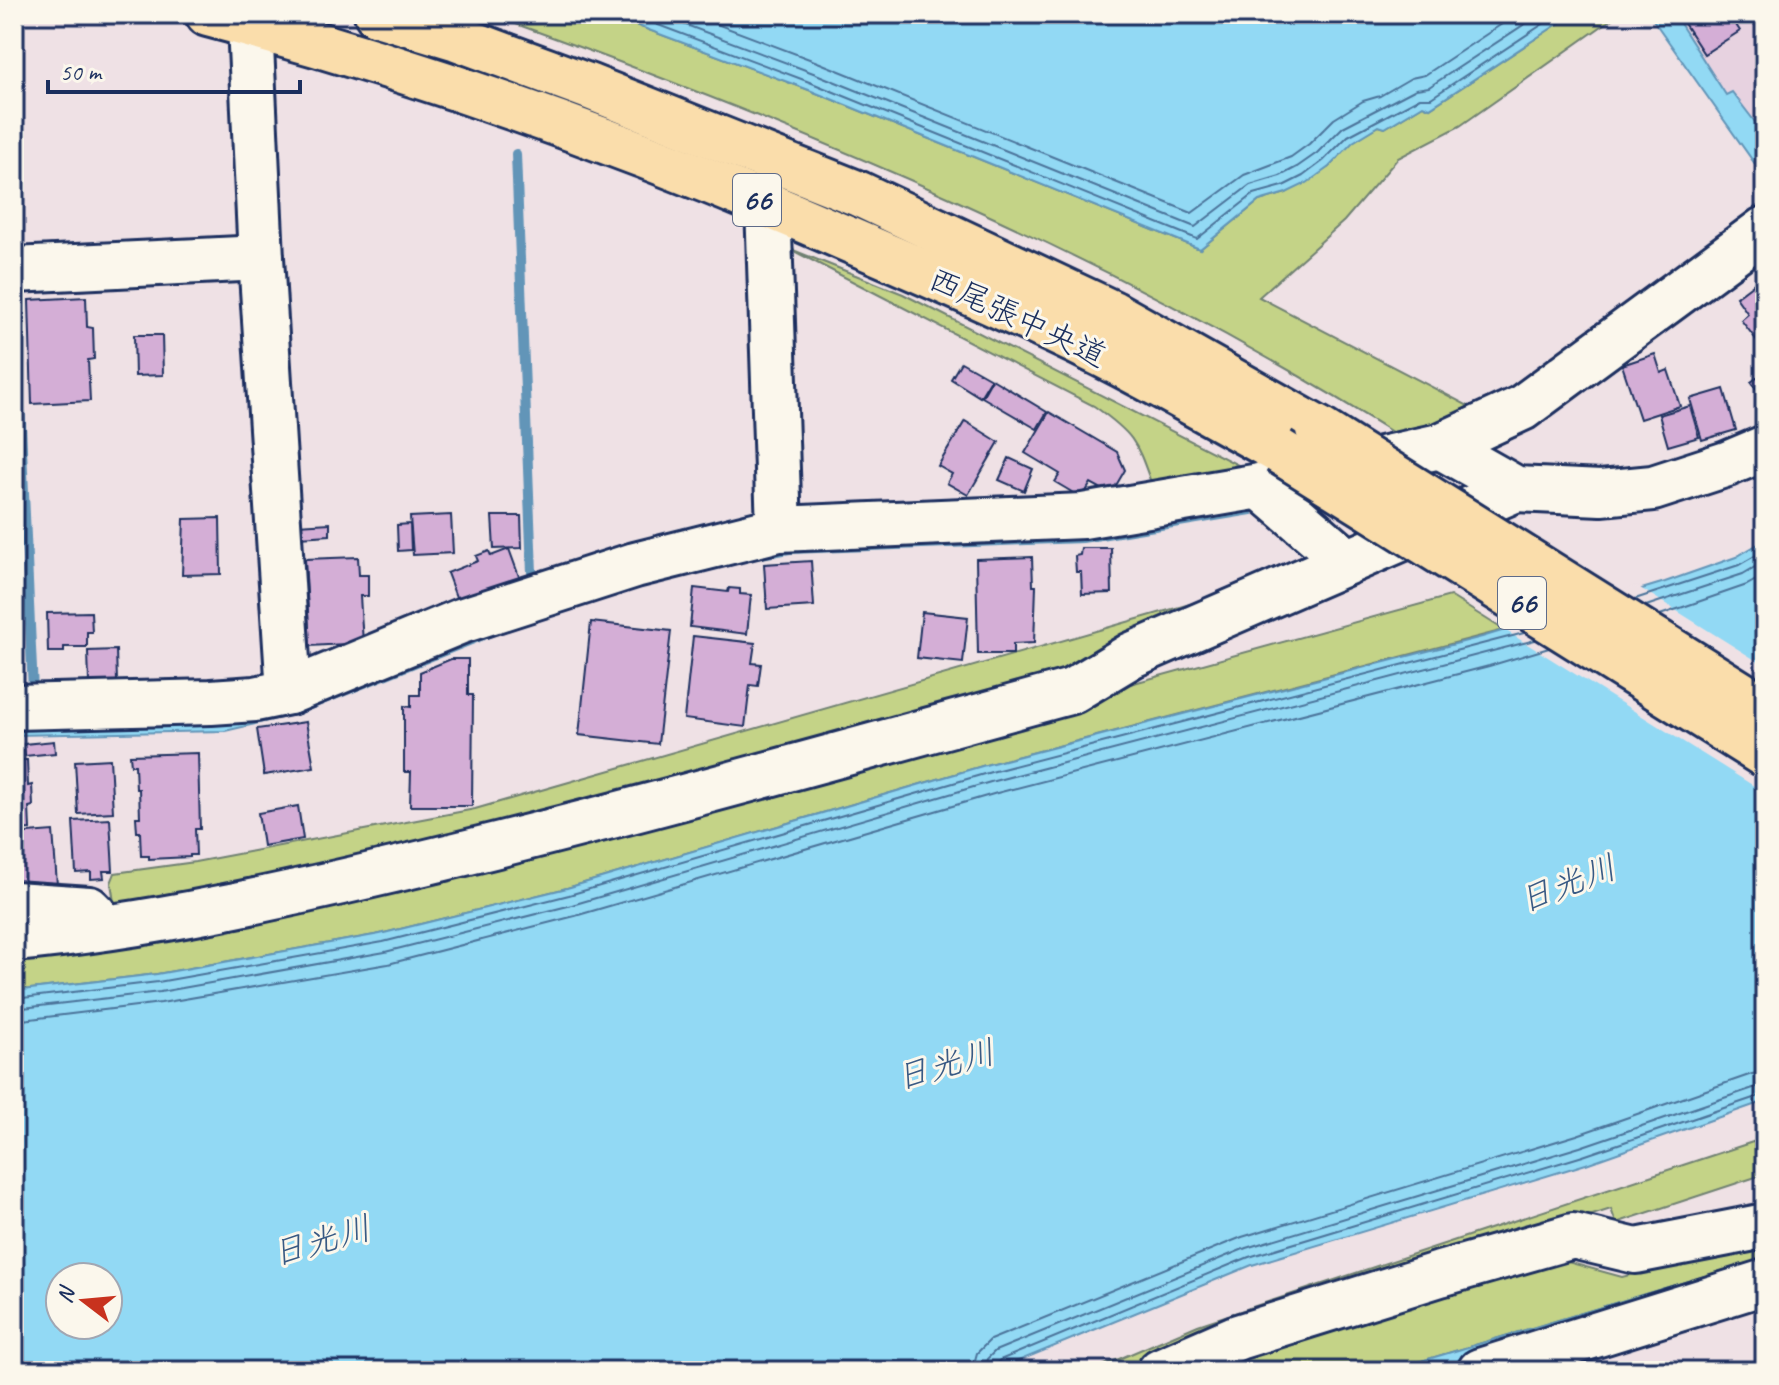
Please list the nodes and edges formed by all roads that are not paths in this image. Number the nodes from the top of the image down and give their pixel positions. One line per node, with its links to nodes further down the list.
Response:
1 (208, 14): 3 (main road, 西尾張中央道 / 66)
2 (377, 14): 16 (main road, 西尾張中央道 / 66, bridge)
3 (250, 25): 4 (main road, 西尾張中央道 / 66); 6 (street)
4 (768, 204): 10 (main road, 西尾張中央道 / 66); 12 (street)
5 (1765, 229): 8 (street)
6 (261, 258): 7 (street); 14 (street)
7 (14, 270)
8 (1440, 446): 10 (street); 11 (street)
9 (1765, 448): 11 (street)
10 (1270, 468): 12 (street); 13 (street); 17 (main road, 西尾張中央道 / 66, bridge)
11 (1516, 489): 13 (street)
12 (779, 529): 14 (street)
13 (1347, 561): 19 (street)
14 (289, 692): 15 (street)
15 (14, 707)
16 (1765, 709)
17 (1765, 755)
18 (14, 904): 19 (street)
19 (109, 927): 20 (street)
20 (14, 939)
21 (1765, 1226): 23 (street)
22 (1765, 1282): 24 (street)
23 (1160, 1371)
24 (1480, 1371)

